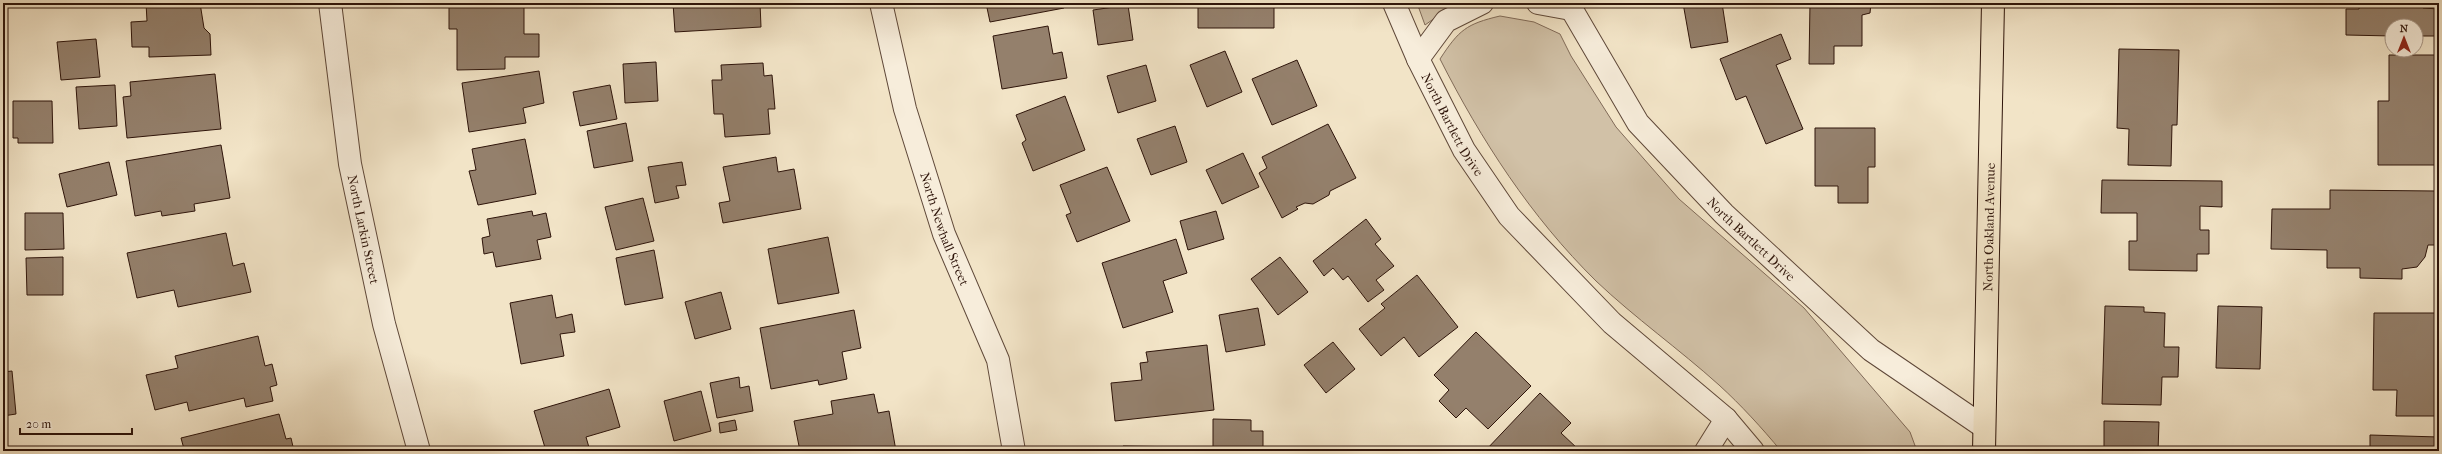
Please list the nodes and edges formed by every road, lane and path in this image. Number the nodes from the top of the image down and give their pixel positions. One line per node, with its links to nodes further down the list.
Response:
1 (330, 3): 11 (street, North Larkin Street)
2 (881, 3): 12 (street, North Newhall Street)
3 (1394, 3): 8 (street, North Bartlett Drive)
4 (1482, 3): 8 (street)
5 (1538, 3): 7 (street)
6 (1993, 3): 10 (main road, North Oakland Avenue)
7 (1570, 6): 10 (street, North Bartlett Drive)
8 (1418, 58): 9 (street, North Bartlett Drive)
9 (1726, 419): 13 (street); 14 (street, North Bartlett Drive)
10 (1984, 428): 15 (main road, North Oakland Avenue)
11 (419, 451)
12 (1014, 451)
13 (1706, 451)
14 (1753, 451)
15 (1984, 451)

